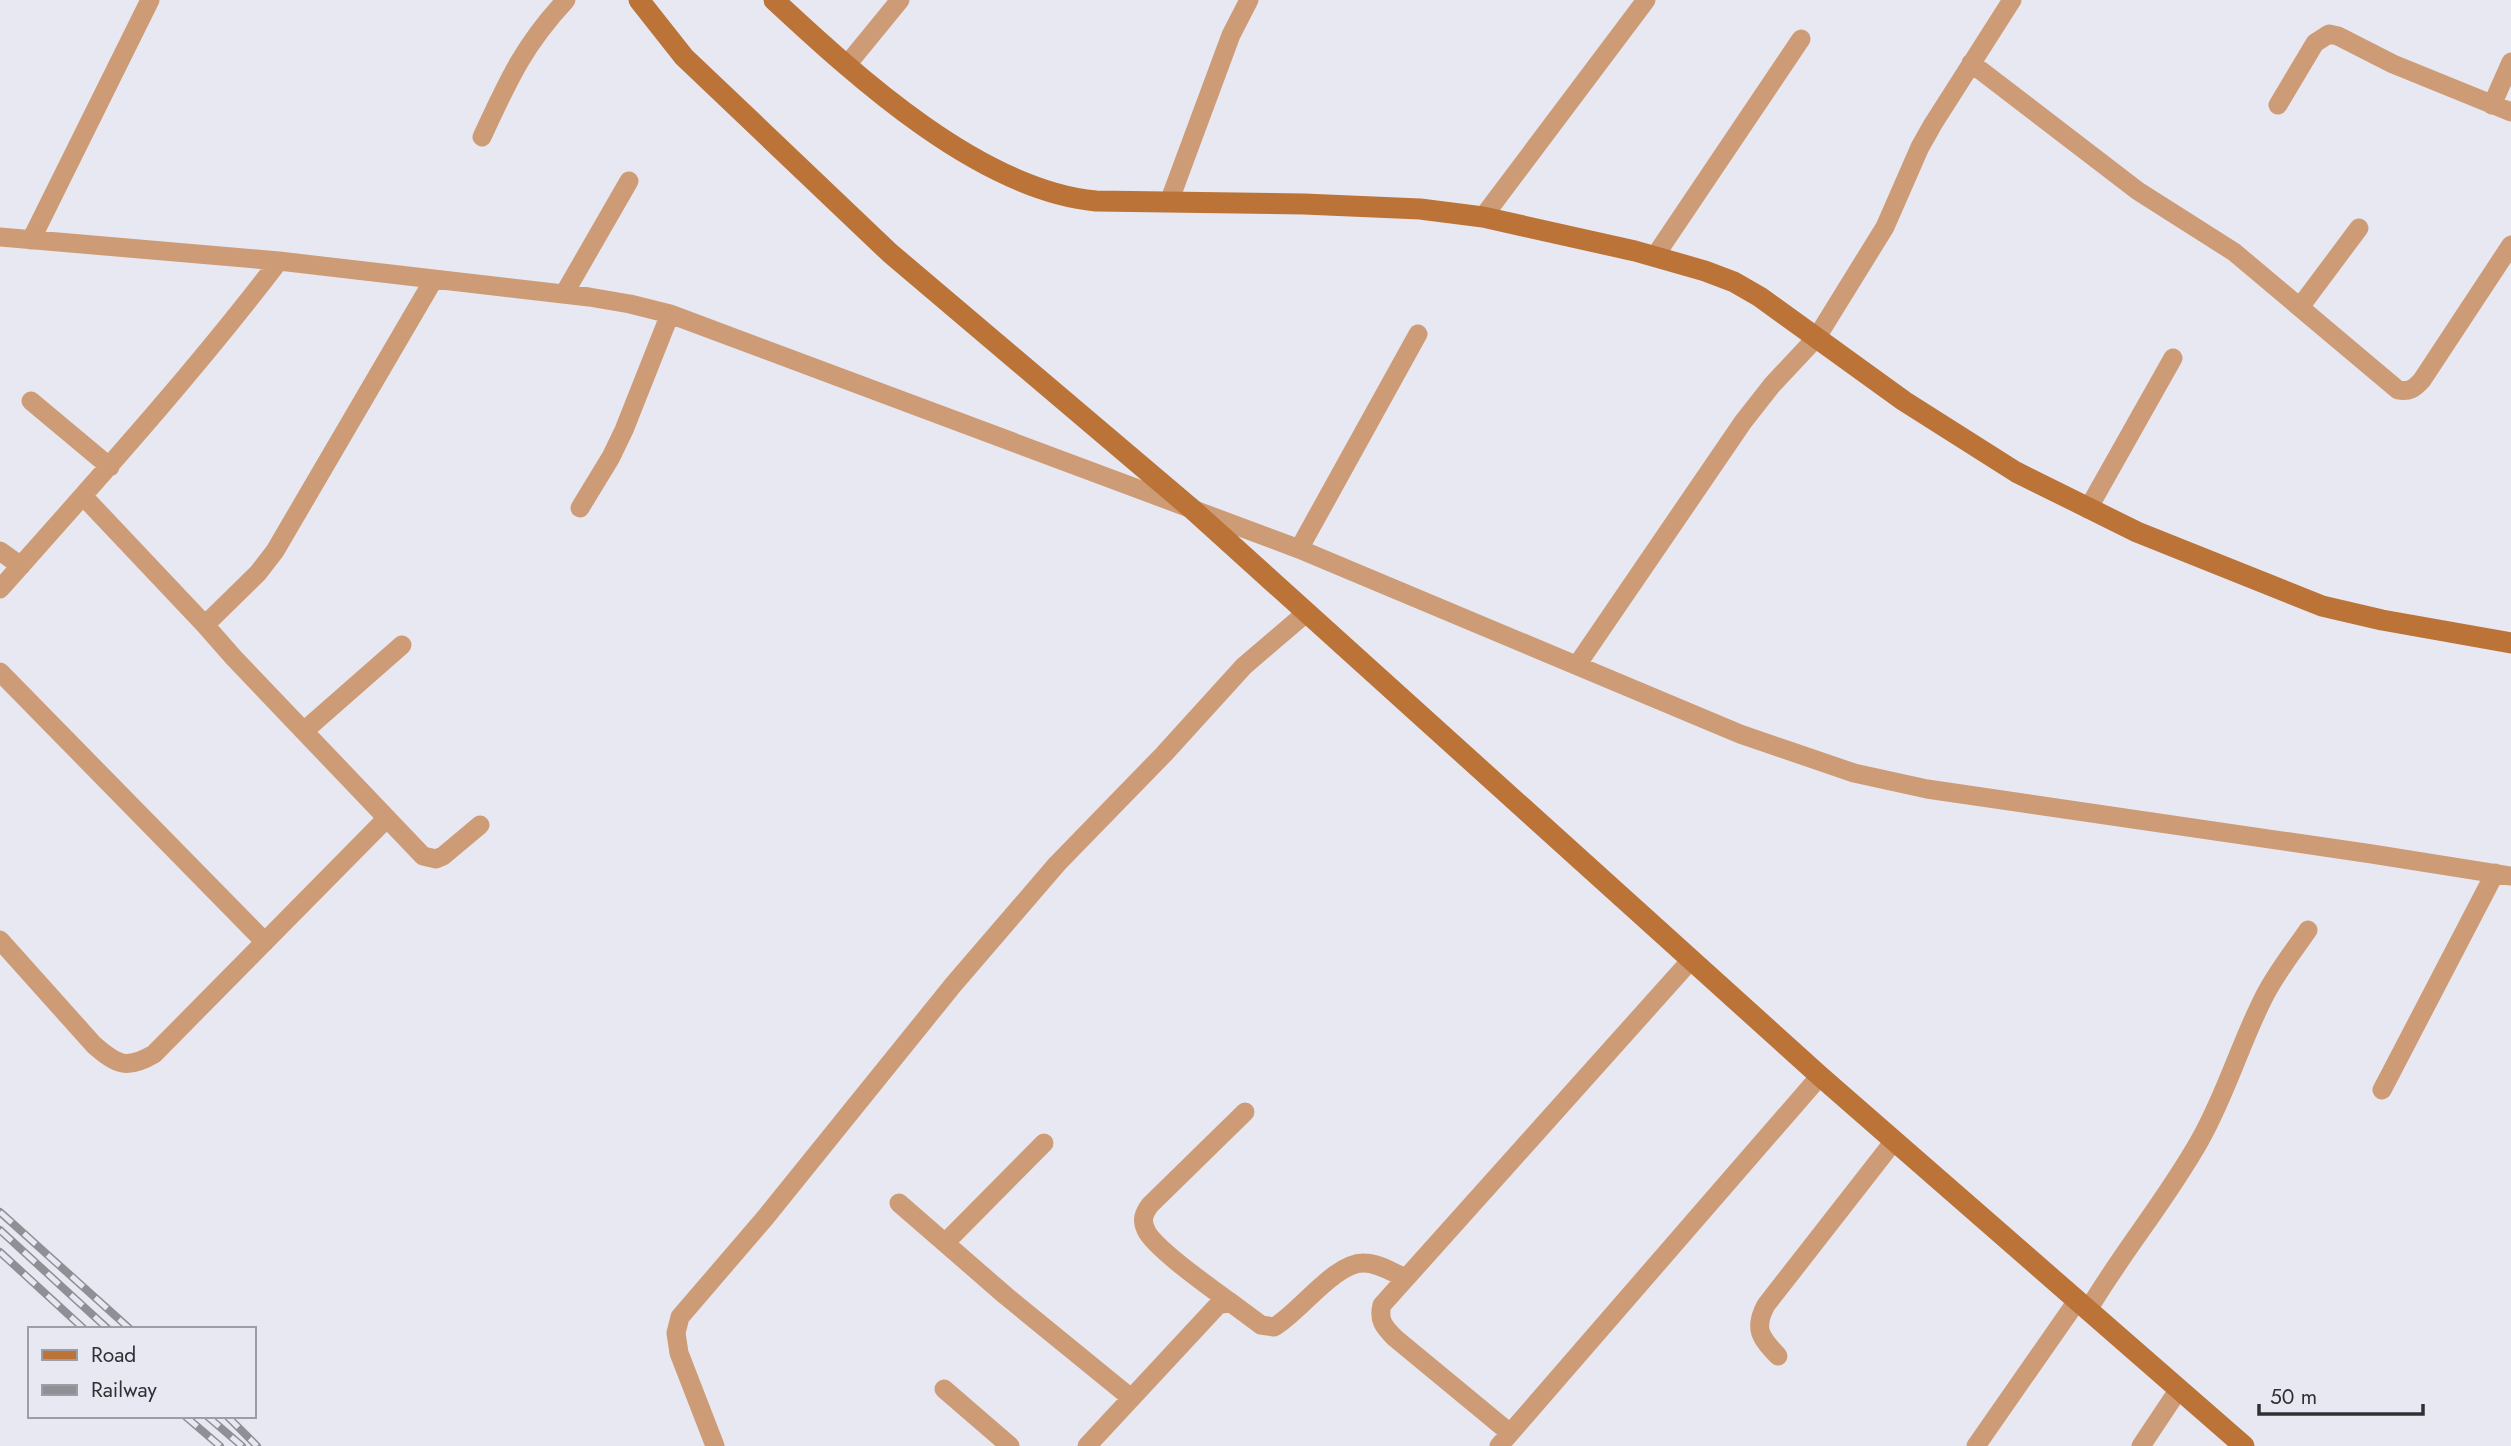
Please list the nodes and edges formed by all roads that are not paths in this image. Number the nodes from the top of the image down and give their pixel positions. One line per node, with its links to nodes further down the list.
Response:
1 (150, 0): 21 (street)
2 (566, 0): 16 (street)
3 (639, 0): 37 (street)
4 (774, 0): 12 (street)
5 (900, 0): 12 (street)
6 (1250, 0): 18 (street)
7 (1646, 0): 19 (street)
8 (2012, 0): 11 (street)
9 (1801, 39): 24 (street)
10 (2511, 62): 13 (street)
11 (1971, 63): 28 (street); 31 (street)
12 (846, 66): 18 (street)
13 (2492, 104): 14 (street); 15 (street)
14 (2278, 105)
15 (2511, 112)
16 (482, 137)
17 (629, 181): 27 (street)
18 (1169, 202): 19 (street)
19 (1483, 217): 24 (street)
20 (2359, 228): 28 (street)
21 (31, 240): 22 (street); 25 (street)
22 (3, 241)
23 (2511, 245): 28 (street)
24 (1655, 256): 31 (street)
25 (279, 261): 26 (street); 34 (street)
26 (434, 279): 27 (street); 44 (street)
27 (564, 295): 29 (street)
28 (2300, 307)
29 (670, 314): 36 (street); 37 (street)
30 (1418, 334): 39 (street)
31 (1817, 337): 38 (street); 47 (street)
32 (2173, 358): 38 (street)
33 (31, 401): 34 (street)
34 (110, 467): 35 (street)
35 (83, 496): 41 (street); 44 (street)
36 (580, 508)
37 (1192, 509): 39 (street); 43 (street)
38 (2088, 509): 45 (street)
39 (1299, 549): 47 (street)
40 (0, 551): 41 (street)
41 (21, 566): 42 (street)
42 (0, 589)
43 (1306, 613): 56 (street); 72 (street)
44 (205, 625): 49 (street)
45 (2511, 643)
46 (402, 645): 49 (street)
47 (1577, 665): 52 (street)
48 (0, 672): 55 (street)
49 (304, 731): 50 (street)
50 (387, 818): 51 (street); 55 (street)
51 (480, 825)
52 (2503, 875): 58 (street)
53 (2308, 930): 66 (street)
54 (0, 940): 55 (street)
55 (265, 942)
56 (1691, 960): 57 (street); 64 (street)
57 (1820, 1076): 60 (street); 71 (street)
58 (2382, 1090)
59 (1245, 1112): 65 (street)
60 (1894, 1141): 66 (street); 67 (street)
61 (1044, 1143): 63 (street)
62 (900, 1203): 63 (street)
63 (946, 1242): 70 (street)
64 (1405, 1278): 65 (street); 71 (street)
65 (1230, 1302): 70 (street)
66 (2082, 1305): 69 (street); 75 (street)
67 (1777, 1356)
68 (944, 1388): 73 (street)
69 (2179, 1389): 76 (street); 77 (street)
70 (1131, 1398): 74 (street)
71 (1505, 1440)
72 (715, 1446)
73 (1010, 1446)
74 (1087, 1446)
75 (1976, 1446)
76 (2141, 1446)
77 (2244, 1446)

